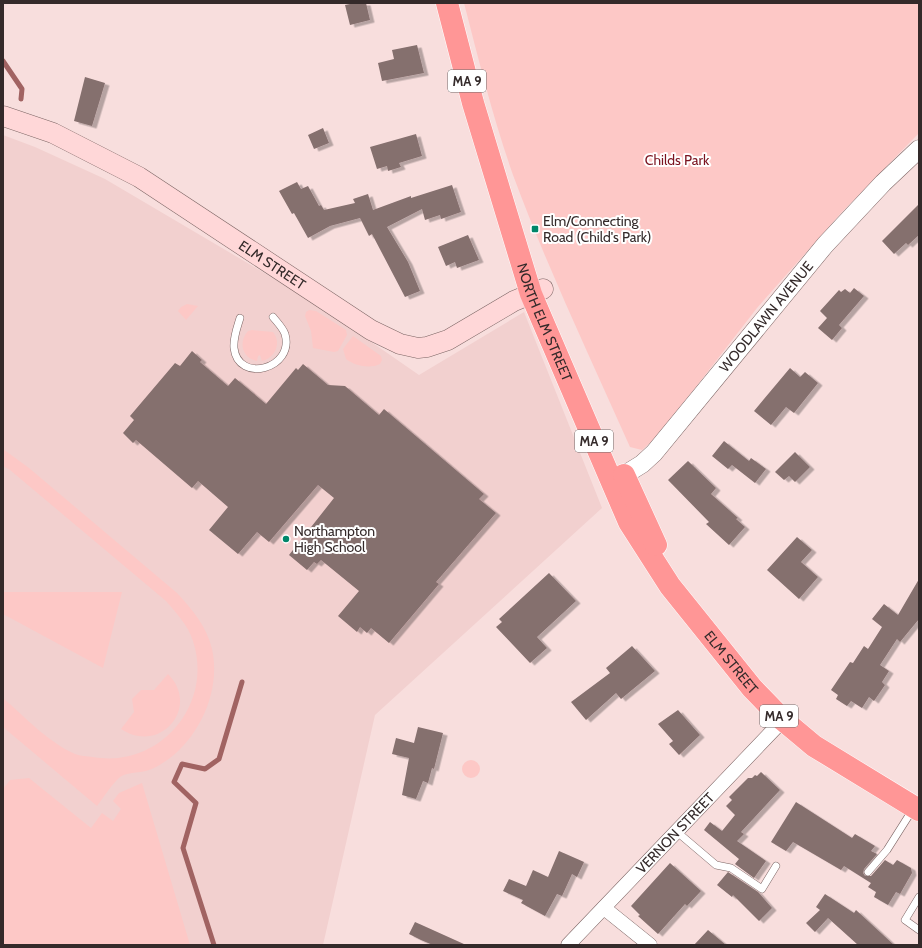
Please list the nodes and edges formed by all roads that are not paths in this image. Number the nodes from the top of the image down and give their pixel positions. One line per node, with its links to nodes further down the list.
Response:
1 (447, 3): 4 (highway, NORTH ELM STREET / MA 9)
2 (3, 116): 4 (main road, ELM STREET)
3 (919, 149): 7 (street, WOODLAWN AVENUE)
4 (537, 292): 7 (highway, NORTH ELM STREET / MA 9)
5 (273, 317): 6 (lane)
6 (240, 318)
7 (618, 478): 8 (highway, ELM STREET / MA 9)
8 (783, 720): 9 (highway, ELM STREET / MA 9); 10 (street, VERNON STREET)
9 (916, 809): 12 (lane)
10 (676, 831): 11 (lane); 14 (street, VERNON STREET)
11 (776, 866)
12 (868, 872)
13 (919, 897): 15 (lane)
14 (604, 908): 16 (street, VERNON STREET); 17 (street)
15 (919, 930)
16 (568, 945)
17 (650, 945)

